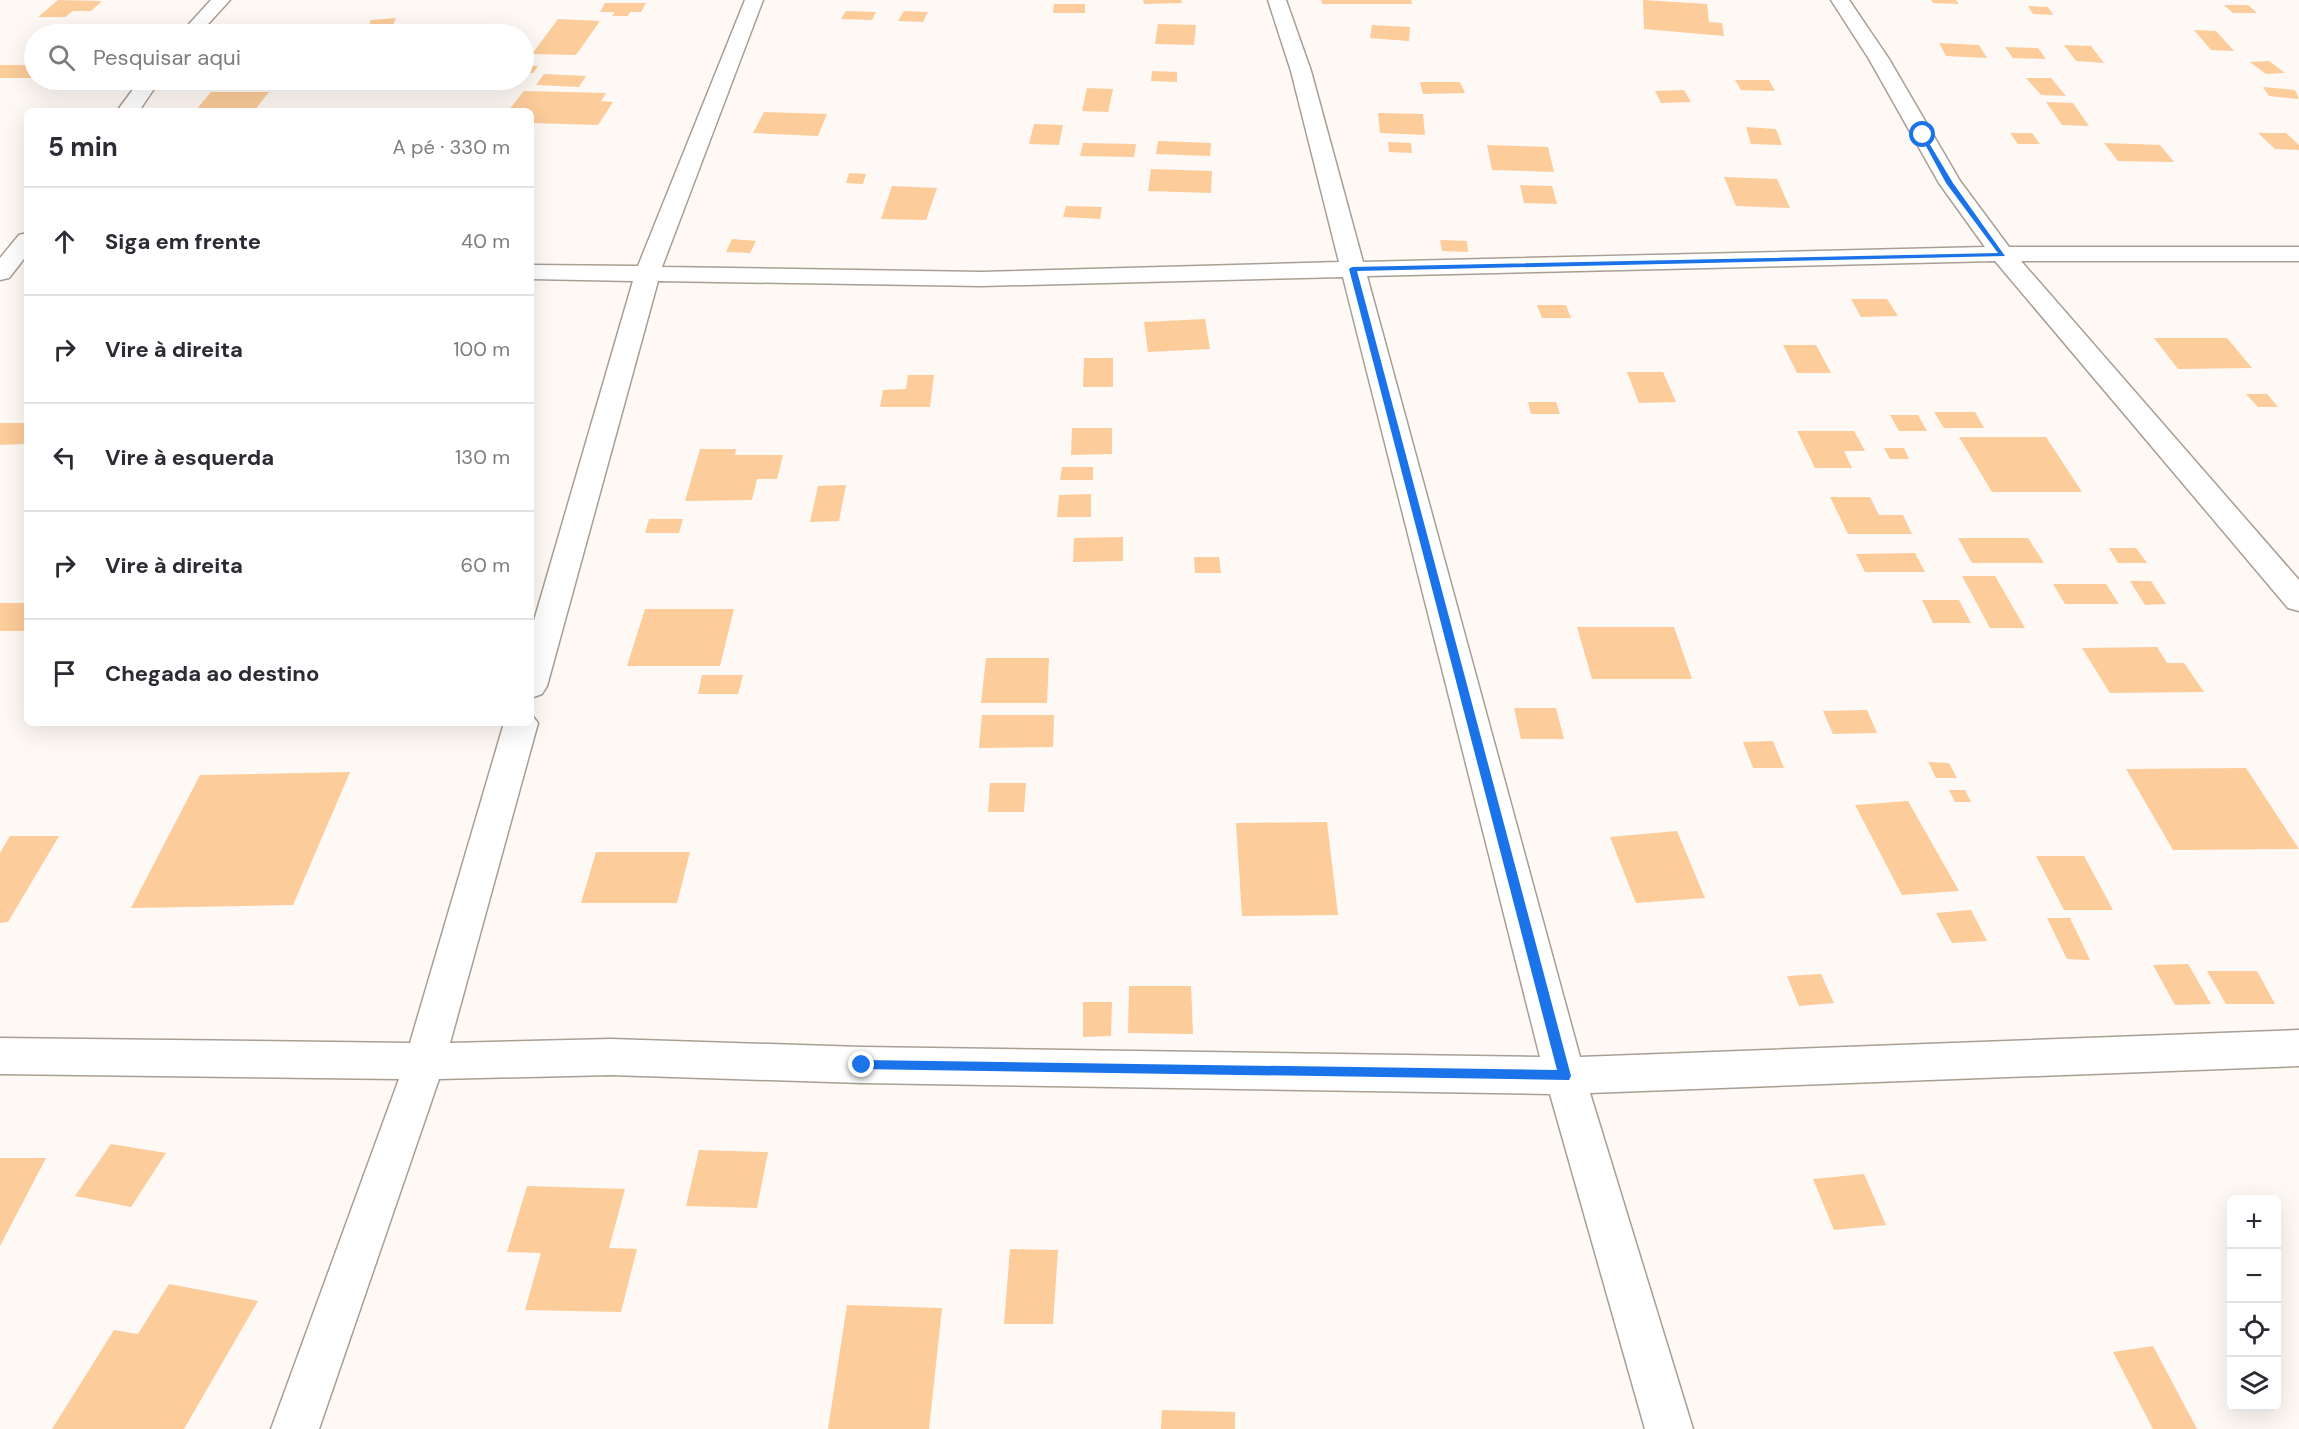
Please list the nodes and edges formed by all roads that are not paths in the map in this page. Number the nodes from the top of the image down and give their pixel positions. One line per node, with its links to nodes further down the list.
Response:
1 (221, 0): 5 (street)
2 (754, 0): 14 (street)
3 (1277, 0): 12 (street)
4 (1840, 0): 10 (street)
5 (198, 24)
6 (143, 90): 7 (street)
7 (130, 108)
8 (24, 245): 11 (street)
9 (2299, 254): 10 (street)
10 (2003, 255): 12 (street); 15 (street)
11 (8, 269)
12 (1352, 269): 14 (street); 21 (street)
13 (534, 272): 14 (street)
14 (648, 272): 16 (street)
15 (2299, 600)
16 (534, 675)
17 (520, 726): 20 (street)
18 (2299, 1048): 21 (street)
19 (0, 1056): 20 (street)
20 (425, 1061): 21 (street); 22 (street)
21 (1565, 1076): 23 (street)
22 (295, 1429)
23 (1669, 1429)

